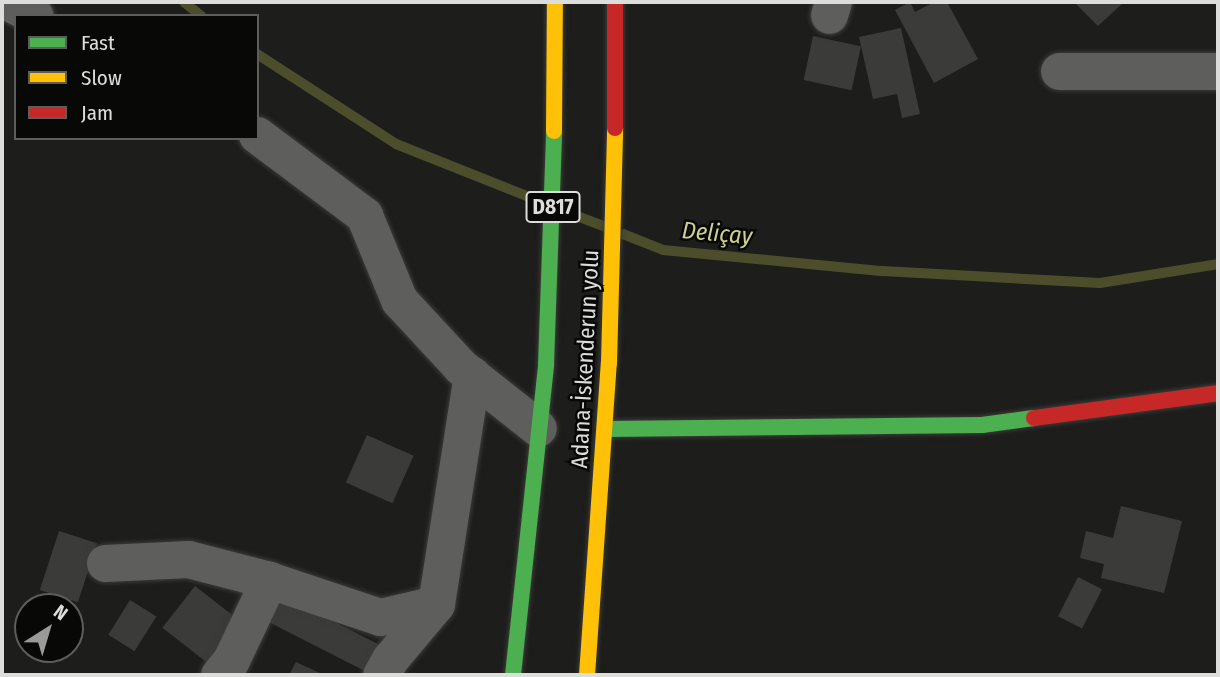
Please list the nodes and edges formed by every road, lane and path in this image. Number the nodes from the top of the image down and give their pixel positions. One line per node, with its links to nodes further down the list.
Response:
1 (8, 2): 4 (street)
2 (555, 2): 10 (main road, Adana-İskenderun yolu / D817)
3 (615, 2): 11 (main road, Adana-İskenderun yolu / D817)
4 (31, 14)
5 (1059, 71): 6 (street)
6 (1218, 71)
7 (259, 136): 8 (street)
8 (472, 375): 10 (street); 14 (street)
9 (1218, 394): 11 (main road)
10 (538, 428): 17 (main road, Adana-İskenderun yolu / D817)
11 (604, 429): 18 (main road, Adana-İskenderun yolu / D817)
12 (105, 563): 13 (street)
13 (269, 580): 14 (street); 15 (street)
14 (436, 604): 16 (street)
15 (219, 675)
16 (381, 675)
17 (513, 675)
18 (587, 675)

